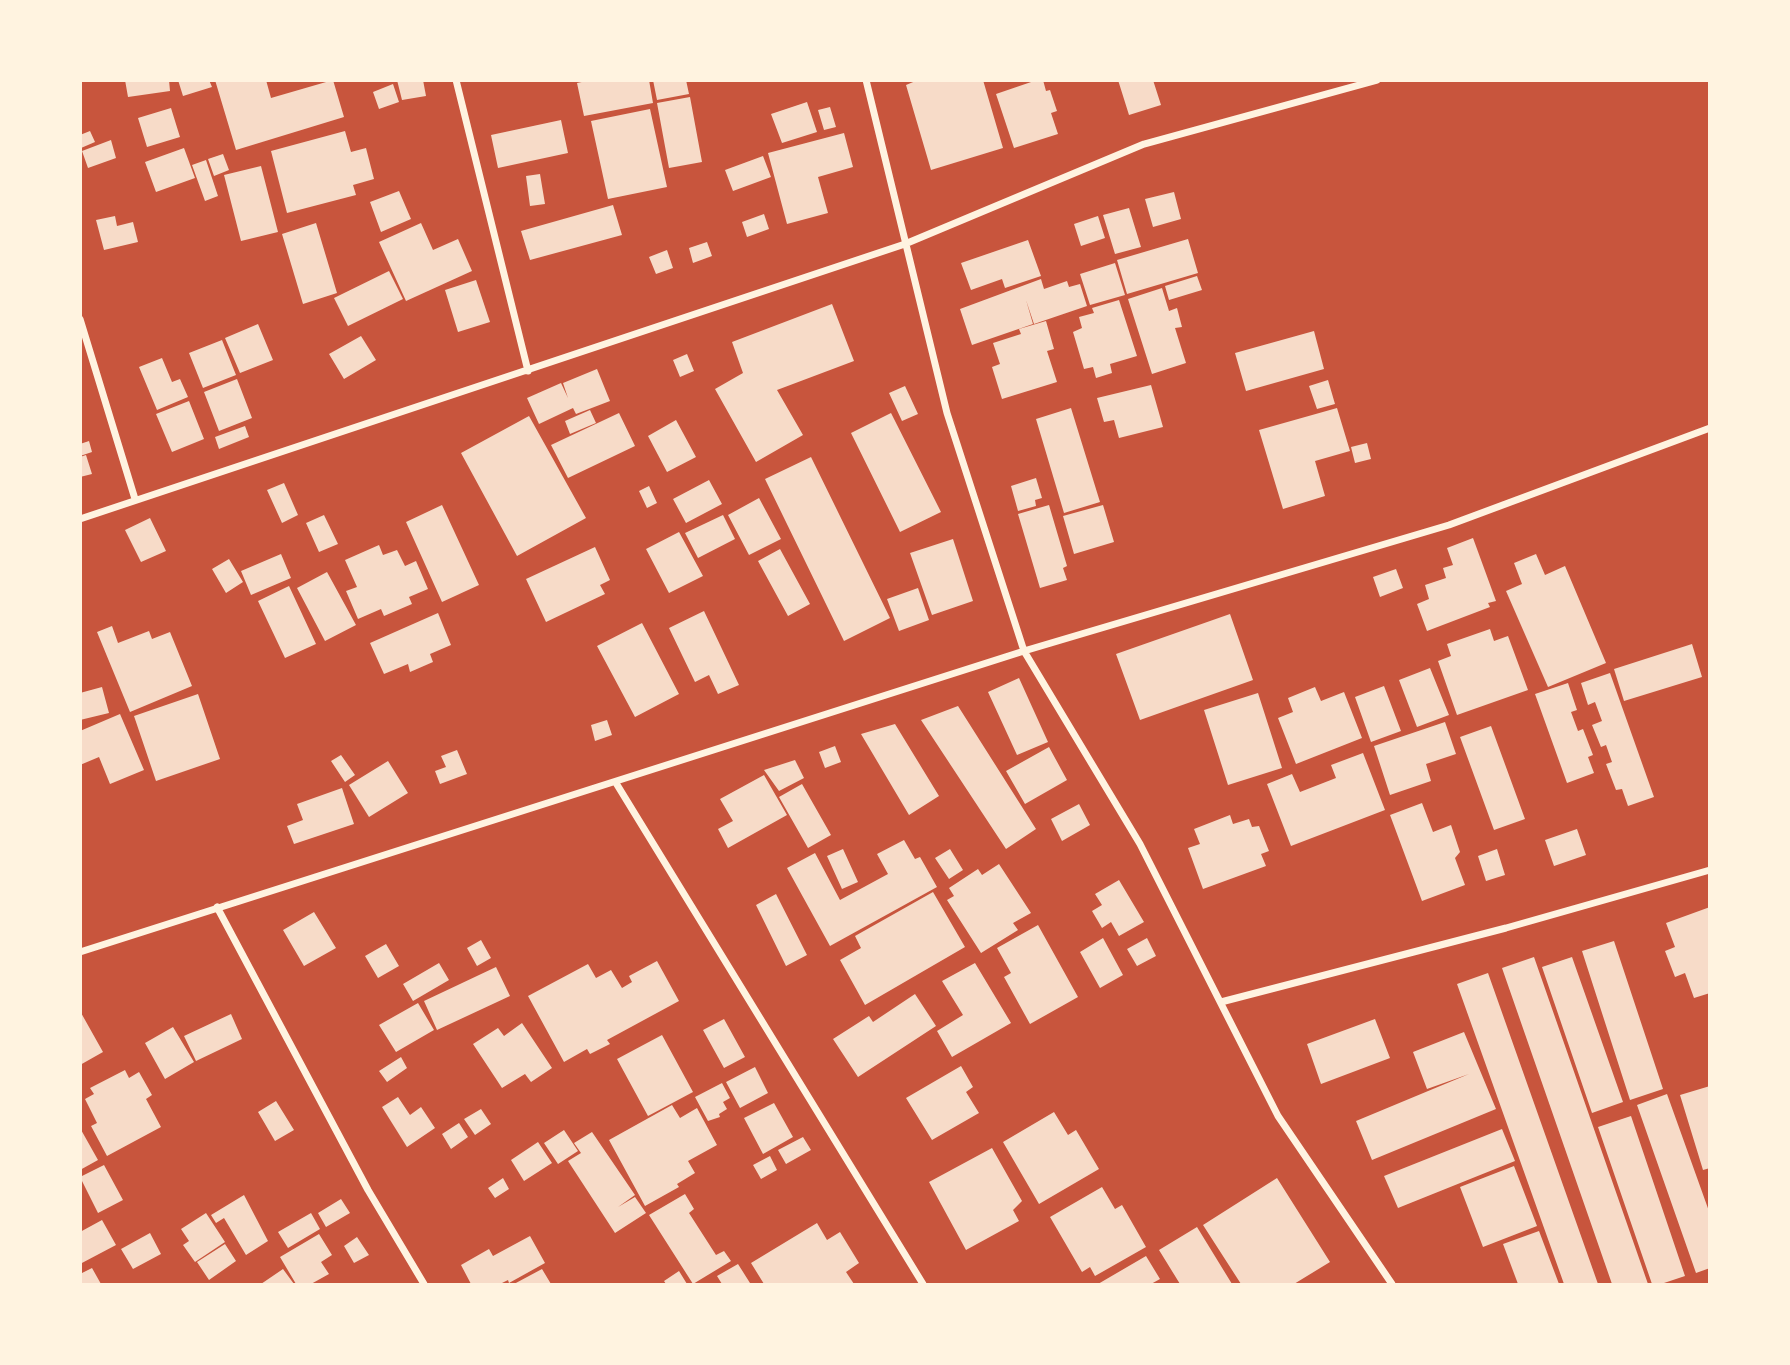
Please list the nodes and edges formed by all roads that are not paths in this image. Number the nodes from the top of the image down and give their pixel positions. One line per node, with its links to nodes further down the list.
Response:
1 (456, 80): 6 (street)
2 (866, 80): 4 (street)
3 (1377, 80): 4 (street)
4 (905, 244): 6 (street); 10 (street)
5 (80, 319): 8 (street)
6 (528, 371): 8 (street)
7 (1710, 428): 10 (street)
8 (135, 499): 9 (street)
9 (80, 519)
10 (1024, 651): 11 (street); 15 (street)
11 (616, 783): 13 (street); 17 (street)
12 (1710, 870): 15 (street)
13 (217, 907): 14 (street); 16 (street)
14 (80, 953)
15 (1221, 1002): 18 (street)
16 (424, 1284)
17 (923, 1284)
18 (1392, 1284)

